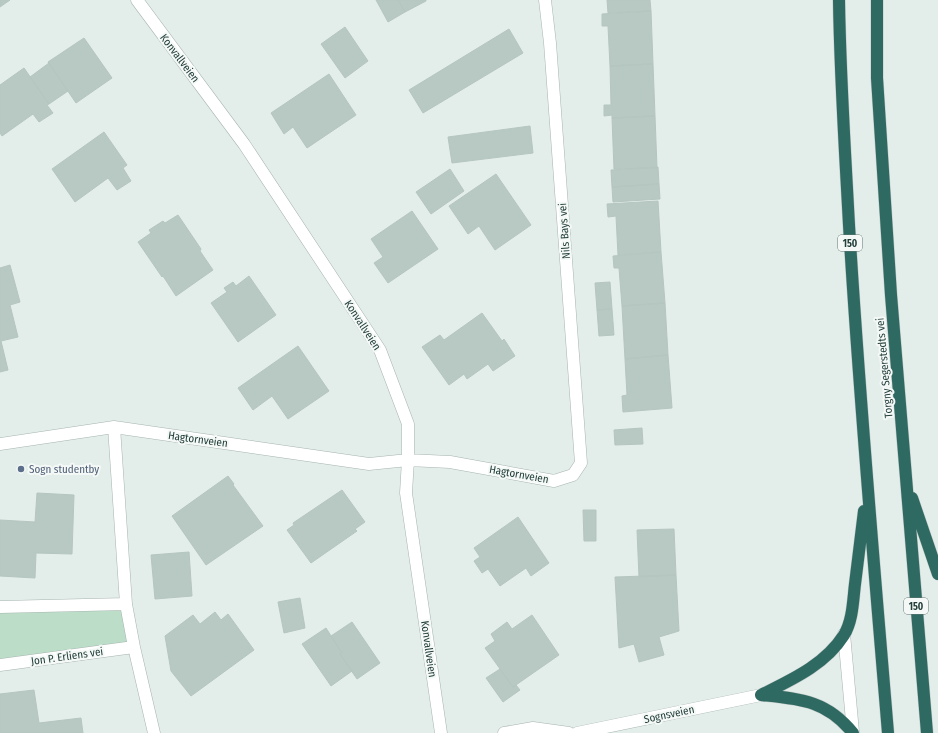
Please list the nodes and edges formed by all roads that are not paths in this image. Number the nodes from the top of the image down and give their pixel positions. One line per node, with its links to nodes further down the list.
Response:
1 (137, 0): 7 (street, Konvallveien)
2 (545, 0): 8 (street, Nils Bays vei)
3 (839, 0): 10 (highway, 150)
4 (877, 0): 9 (highway, Torgny Segerstedts vei / 150)
5 (114, 427): 6 (street, Hagtornveien); 7 (street, Hagtornveien); 12 (street)
6 (0, 444)
7 (408, 460): 8 (street, Hagtornveien); 19 (street, Konvallveien)
8 (581, 463)
9 (906, 480): 11 (highway); 25 (highway, Torgny Segerstedts vei / 150)
10 (867, 486): 14 (highway); 24 (highway, 150)
11 (938, 574)
12 (126, 604): 13 (street); 15 (street)
13 (0, 607)
14 (844, 634): 17 (highway); 23 (street)
15 (134, 648): 16 (street, Jon P. Erliens vei); 18 (street)
16 (0, 666)
17 (760, 695): 22 (street, Sognsveien); 23 (highway)
18 (154, 733)
19 (441, 733)
20 (504, 733): 21 (street)
21 (568, 733)
22 (577, 733)
23 (853, 733)
24 (888, 733)
25 (927, 733)

